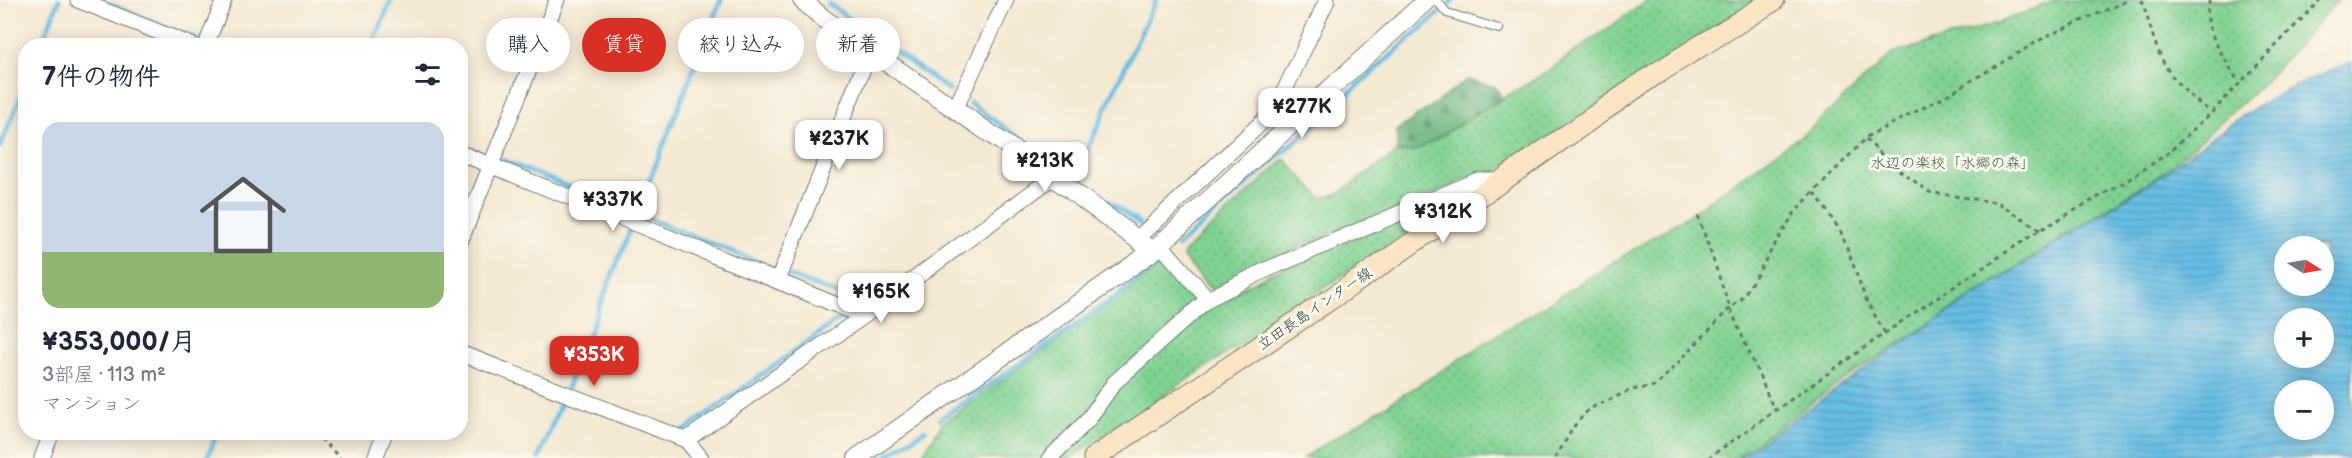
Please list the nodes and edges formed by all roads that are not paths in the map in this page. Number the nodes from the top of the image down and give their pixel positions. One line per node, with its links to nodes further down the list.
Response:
1 (78, 0): 12 (street)
2 (224, 0): 13 (street)
3 (557, 0): 18 (street)
4 (802, 0): 10 (street)
5 (1006, 0): 16 (street)
6 (1327, 0): 22 (street)
7 (1427, 0): 23 (street)
8 (1436, 0): 11 (lane)
9 (1774, 0): 20 (main road, 立田長島インター線)
10 (826, 18)
11 (1499, 29)
12 (173, 38)
13 (209, 38)
14 (900, 71): 16 (street)
15 (862, 72): 24 (street)
16 (955, 109): 19 (street)
17 (468, 156): 18 (street)
18 (491, 165): 21 (street); 24 (street)
19 (1053, 177): 22 (street); 26 (street)
20 (1499, 180): 25 (street); 36 (main road, 立田長島インター線)
21 (468, 222)
22 (1137, 239): 23 (street)
23 (1156, 247): 25 (street); 34 (street)
24 (778, 280): 26 (street)
25 (1208, 299): 35 (street)
26 (864, 316): 30 (street)
27 (468, 356): 30 (street)
28 (49, 440): 31 (street)
29 (382, 440): 32 (street)
30 (686, 440): 33 (street)
31 (42, 458)
32 (375, 458)
33 (701, 458)
34 (858, 458)
35 (1050, 458)
36 (1094, 458)

